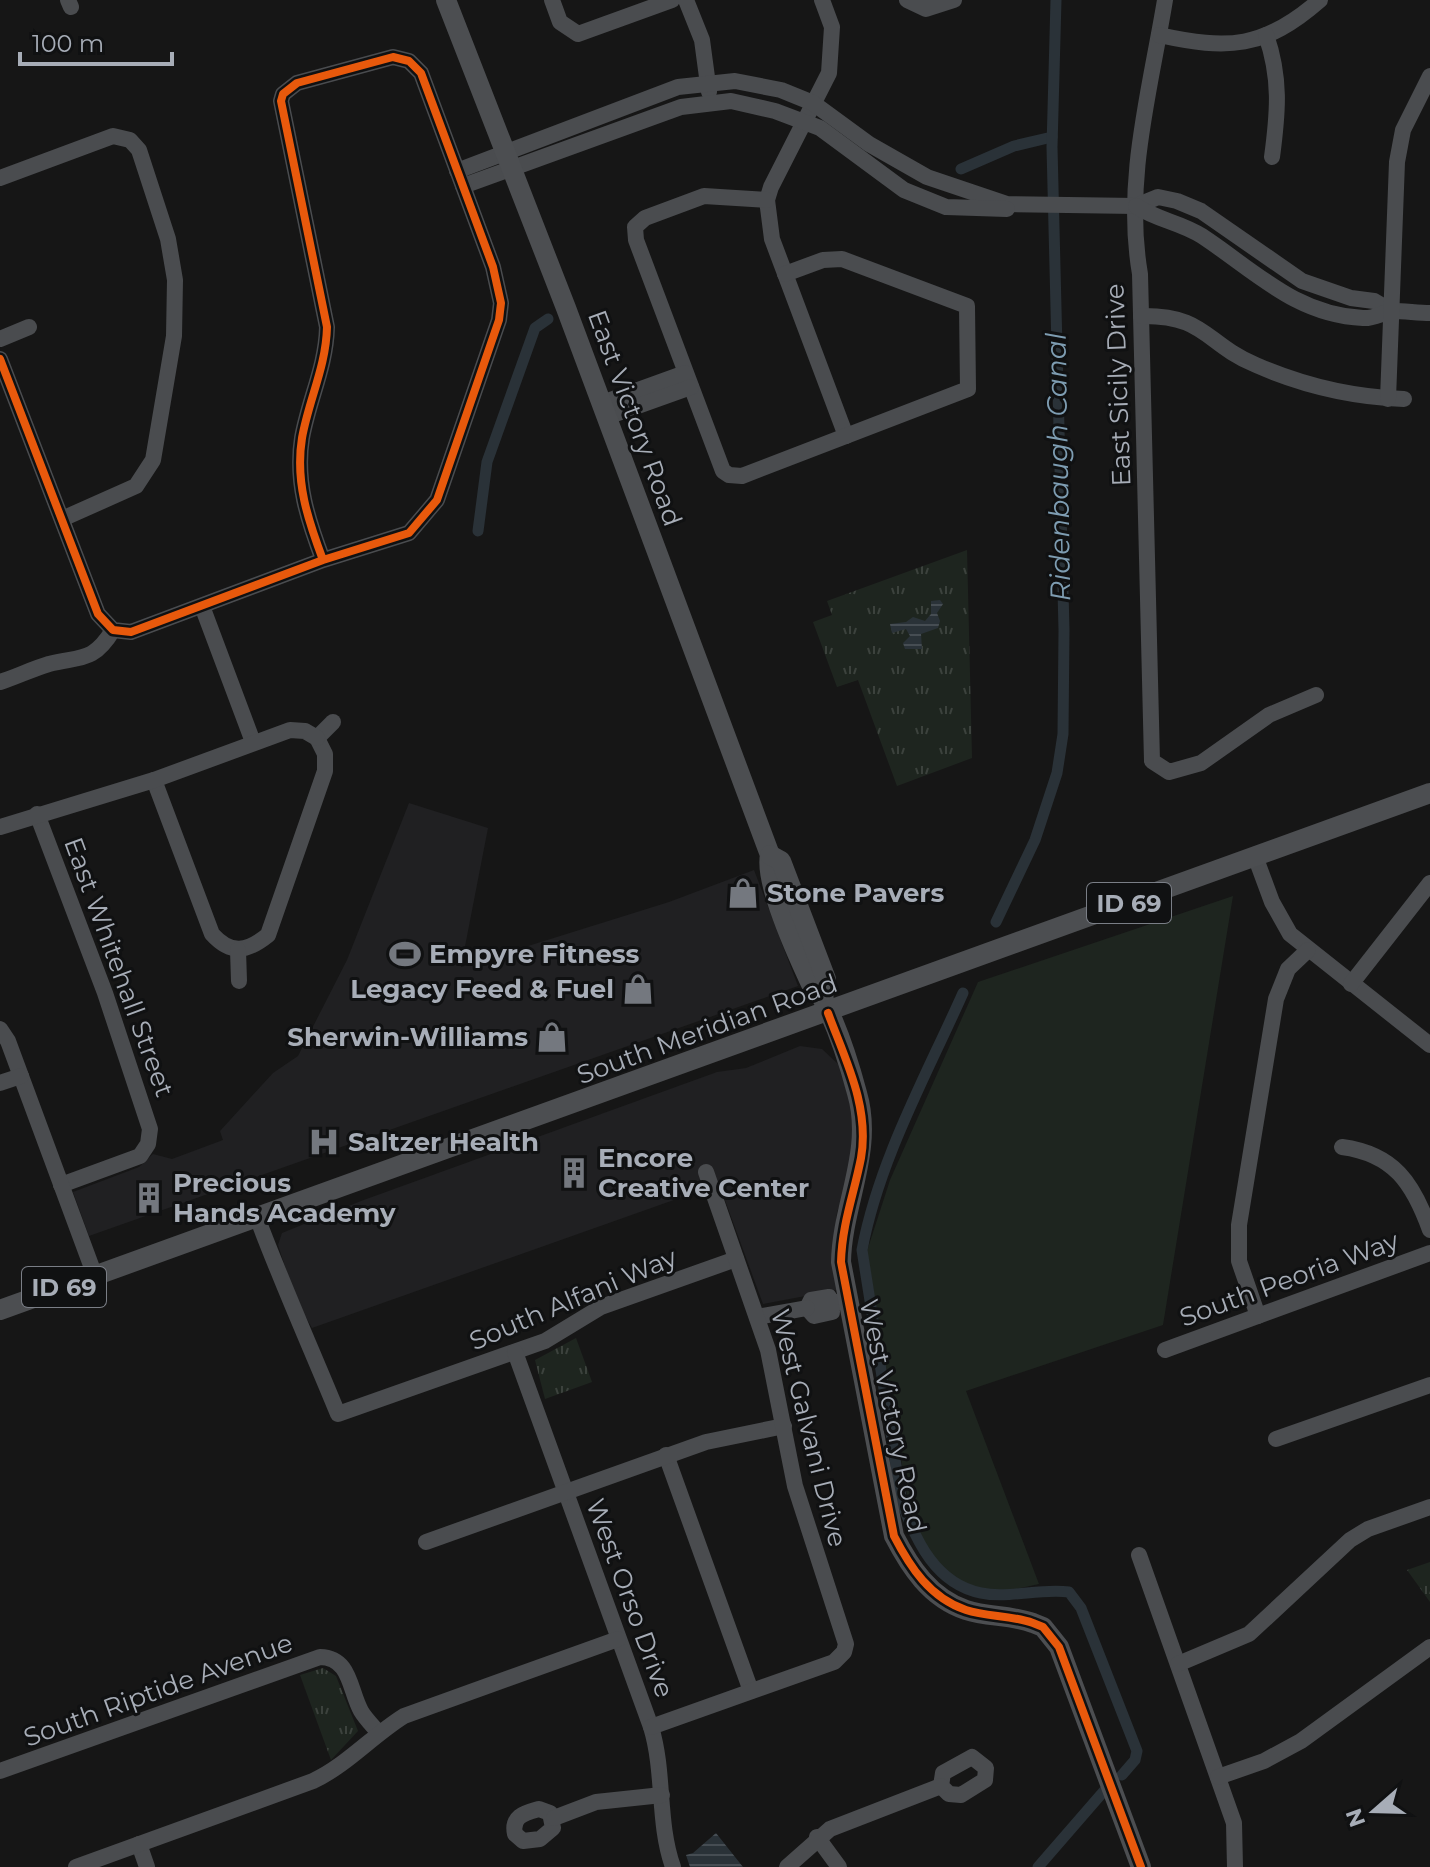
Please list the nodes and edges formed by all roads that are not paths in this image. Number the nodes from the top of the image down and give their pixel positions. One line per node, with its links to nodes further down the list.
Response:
1 (446, 0): 18 (main road, East Victory Road)
2 (552, 0): 3 (street)
3 (672, 0)
4 (686, 0): 13 (street)
5 (822, 0): 15 (street)
6 (954, 0): 9 (street)
7 (1165, 0): 10 (street, East Sicily Drive)
8 (1320, 0): 11 (street)
9 (913, 4)
10 (1159, 35): 11 (street); 23 (street, East Sicily Drive)
11 (1266, 35): 17 (street)
12 (1430, 76): 25 (street)
13 (710, 81): 14 (street); 15 (street); 18 (street)
14 (709, 102): 16 (street); 18 (street)
15 (813, 103): 16 (street); 22 (street)
16 (804, 121): 21 (street); 22 (street)
17 (1272, 157)
18 (509, 161): 20 (street); 32 (main road, East Victory Road)
19 (1, 176): 34 (street)
20 (460, 179): 35 (street); 35 (street)
21 (767, 200): 24 (street); 31 (street)
22 (1041, 205): 23 (street)
23 (1136, 206): 25 (street); 27 (street, East Sicily Drive)
24 (785, 274): 33 (street); 33 (street)
25 (1391, 311): 26 (street); 27 (street)
26 (1430, 313)
27 (1141, 316): 39 (street, East Sicily Drive)
28 (29, 327): 29 (street)
29 (0, 339)
30 (0, 359): 34 (street)
31 (688, 380): 32 (street); 33 (street)
32 (604, 410): 53 (main road, East Victory Road)
33 (846, 436)
34 (62, 519): 37 (street)
35 (323, 560): 36 (street)
36 (202, 606): 37 (street); 42 (street)
37 (113, 630): 38 (street)
38 (0, 682)
39 (1316, 695)
40 (333, 722): 41 (street)
41 (317, 738): 42 (street); 49 (street)
42 (253, 742): 43 (street)
43 (154, 780): 45 (street); 49 (street)
44 (1430, 793): 47 (main road, South Meridian Road / ID 69)
45 (37, 814): 46 (street); 60 (street, East Whitehall Street)
46 (0, 827)
47 (1255, 856): 50 (street); 53 (main road, South Meridian Road / ID 69)
48 (1430, 883): 52 (street)
49 (238, 950): 51 (street)
50 (1308, 950): 52 (street); 68 (street)
51 (239, 981)
52 (1351, 984): 55 (street)
53 (825, 1006): 61 (main road, South Meridian Road / ID 69); 66 (main road, West Victory Road)
54 (0, 1029): 56 (street)
55 (1430, 1045)
56 (21, 1076): 57 (street); 60 (street)
57 (0, 1083)
58 (1342, 1147): 62 (street)
59 (706, 1172): 64 (street, West Galvani Drive)
60 (61, 1185): 65 (street)
61 (257, 1217): 65 (main road, South Meridian Road / ID 69); 71 (street, South Alfani Way)
62 (1430, 1230)
63 (1430, 1253): 68 (street, South Peoria Way)
64 (736, 1259): 69 (street, West Galvani Drive); 71 (street, South Alfani Way)
65 (95, 1276): 67 (main road, South Meridian Road / ID 69)
66 (840, 1302): 69 (street); 98 (main road, West Victory Road)
67 (0, 1310)
68 (1258, 1316): 70 (street, South Peoria Way)
69 (757, 1317): 73 (street, West Galvani Drive)
70 (1165, 1350)
71 (515, 1352): 76 (street, West Orso Drive)
72 (1430, 1385): 74 (street)
73 (784, 1426): 75 (street); 83 (street, West Galvani Drive)
74 (1276, 1439)
75 (666, 1455): 76 (street); 83 (street)
76 (565, 1491): 78 (street); 80 (street, West Orso Drive)
77 (1430, 1507): 82 (street)
78 (426, 1542)
79 (1139, 1555): 82 (street)
80 (618, 1639): 84 (street, West Orso Drive); 85 (street)
81 (1430, 1647): 87 (street)
82 (1178, 1664): 87 (street)
83 (751, 1691): 84 (street)
84 (651, 1727): 89 (street, West Orso Drive)
85 (378, 1732): 86 (street, South Riptide Avenue); 92 (street)
86 (0, 1771)
87 (1218, 1777): 99 (street)
88 (941, 1786): 91 (street)
89 (662, 1795): 90 (street); 95 (street, West Orso Drive)
90 (554, 1818)
91 (817, 1837): 96 (street); 97 (street)
92 (139, 1844): 93 (street); 94 (street)
93 (76, 1867)
94 (147, 1867)
95 (673, 1867)
96 (787, 1867)
97 (839, 1867)
98 (1141, 1867)
99 (1235, 1867)

